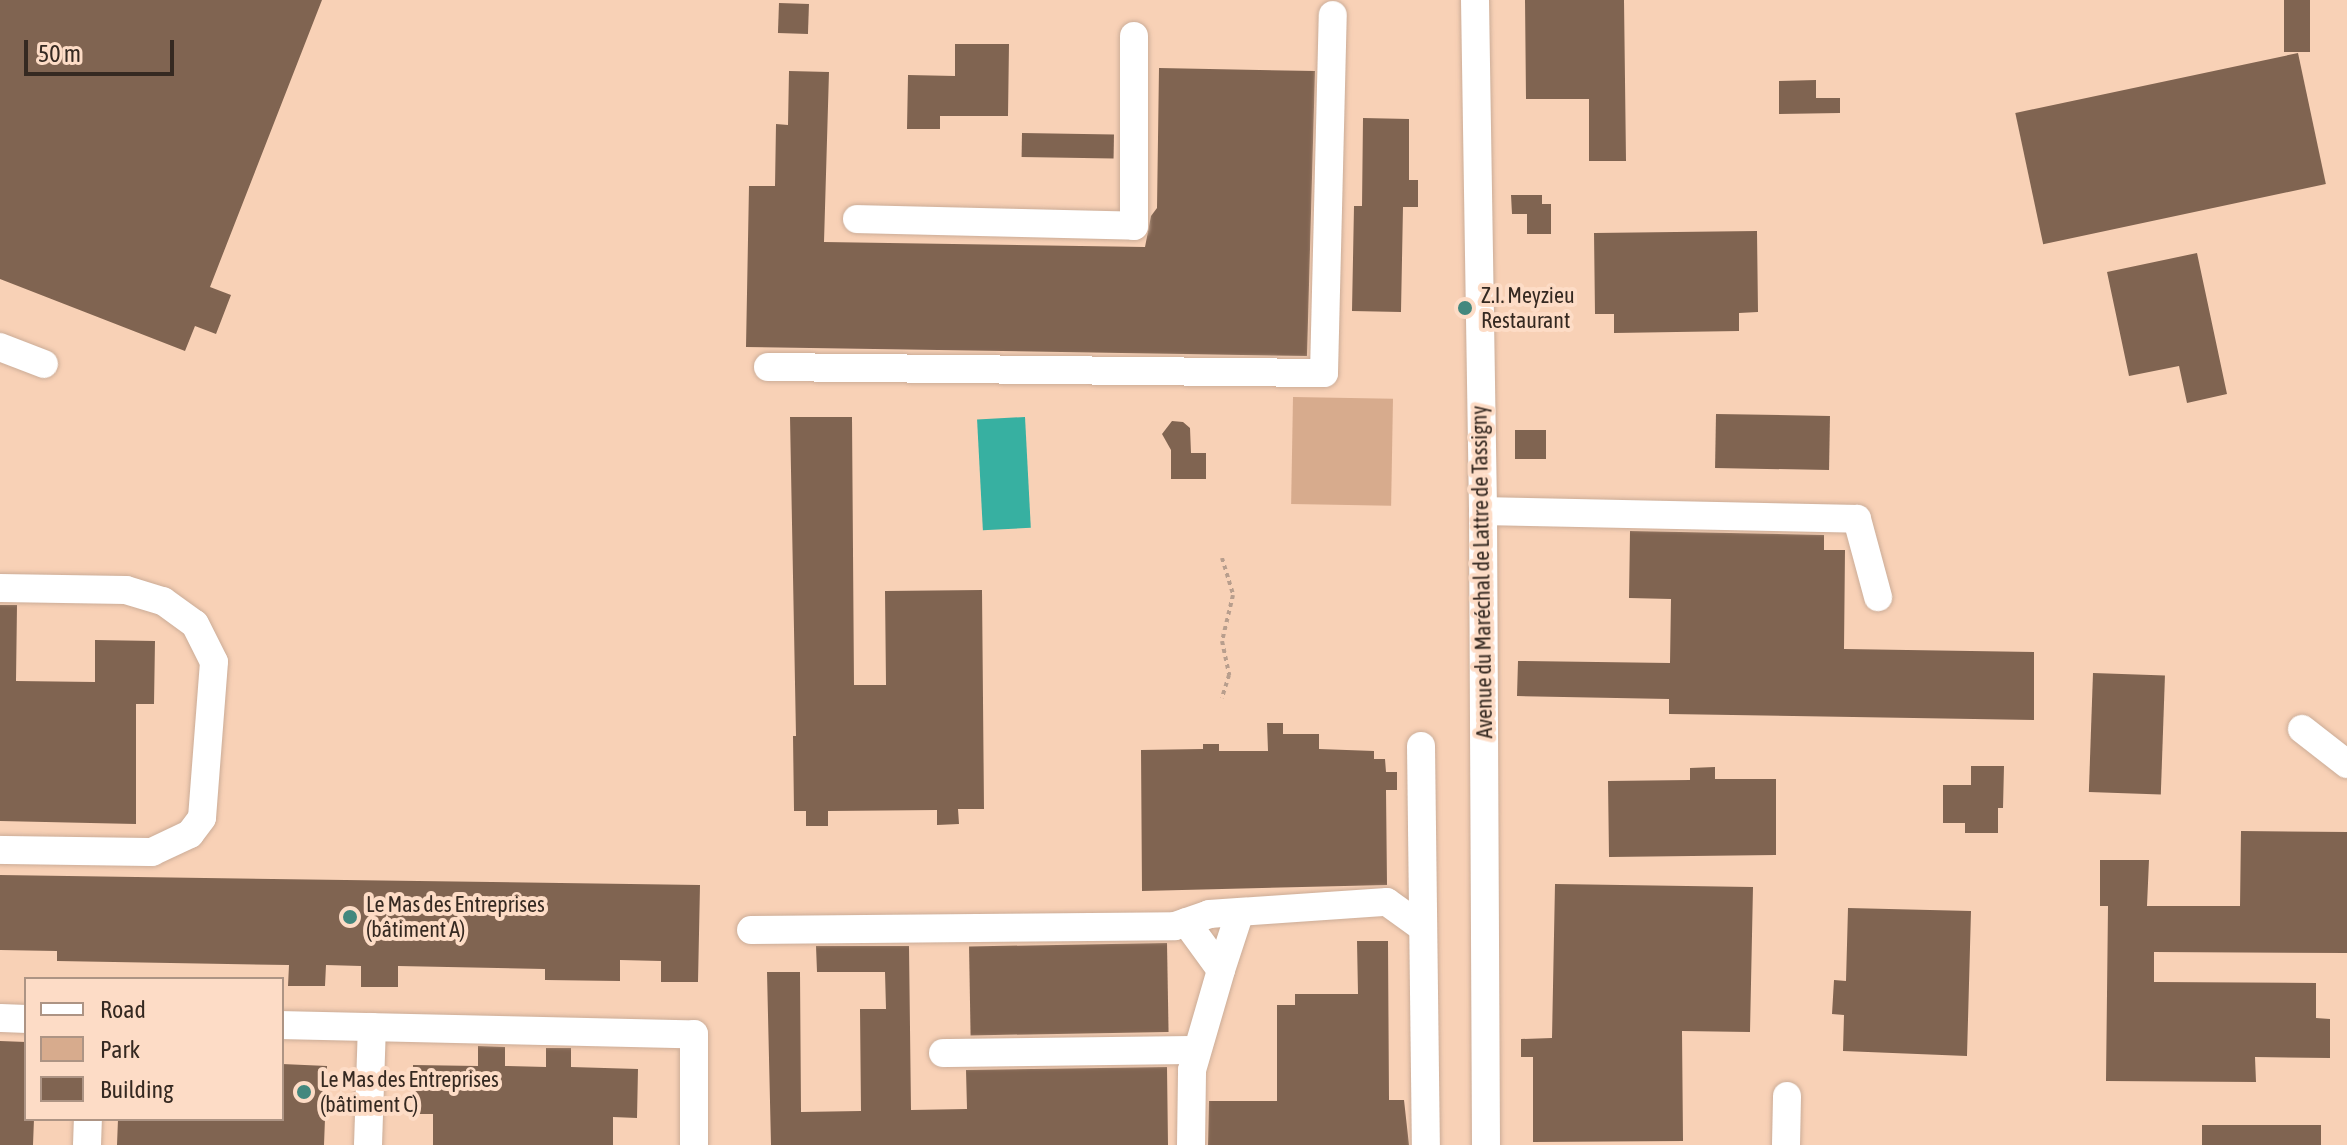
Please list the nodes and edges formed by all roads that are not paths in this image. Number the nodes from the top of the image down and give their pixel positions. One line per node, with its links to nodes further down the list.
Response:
1 (1475, 0): 8 (street, Avenue du Maréchal de Lattre de Tassigny)
2 (1333, 15): 7 (street)
3 (1134, 36): 4 (street)
4 (857, 219)
5 (0, 347): 6 (street)
6 (44, 364)
7 (768, 367)
8 (1483, 511): 10 (street); 33 (street, Avenue du Maréchal de Lattre de Tassigny)
9 (0, 588): 14 (street)
10 (1878, 597)
11 (2302, 729): 13 (street)
12 (1421, 746): 17 (street)
13 (2347, 764)
14 (0, 850)
15 (1240, 912): 16 (street); 17 (street); 19 (street)
16 (1186, 922): 18 (street); 19 (street)
17 (1423, 928): 32 (street)
18 (751, 930)
19 (1221, 970): 24 (street)
20 (0, 1018): 21 (street)
21 (24, 1019)
22 (284, 1025): 23 (street)
23 (372, 1027): 29 (street); 30 (street)
24 (1197, 1050): 25 (street); 31 (street)
25 (943, 1053)
26 (1787, 1096): 34 (street)
27 (88, 1121): 28 (street)
28 (87, 1145)
29 (368, 1145)
30 (694, 1145)
31 (1191, 1145)
32 (1426, 1145)
33 (1486, 1145)
34 (1786, 1145)

